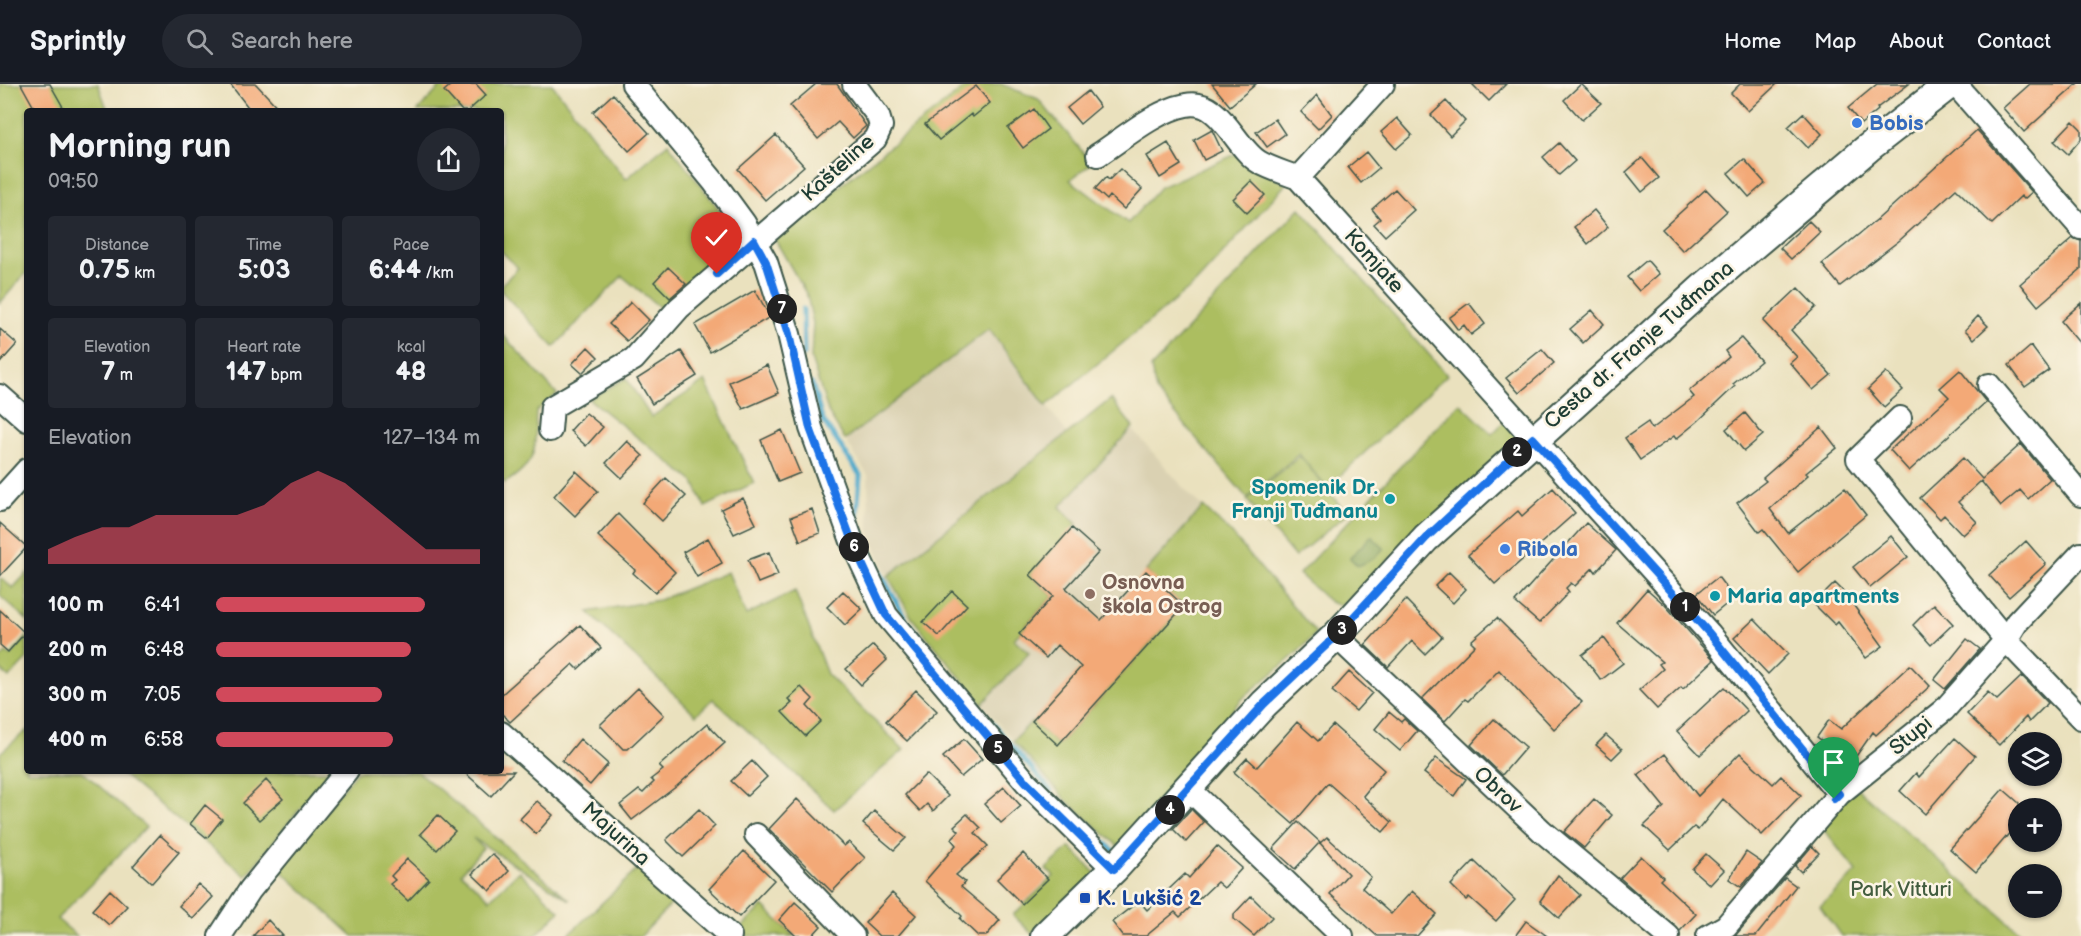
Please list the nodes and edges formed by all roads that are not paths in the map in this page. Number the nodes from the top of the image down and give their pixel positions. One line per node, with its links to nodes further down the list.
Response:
1 (633, 84): 8 (street)
2 (854, 84): 8 (street, Kašteline)
3 (1383, 84): 6 (street)
4 (1953, 84): 7 (street); 14 (main road, Cesta dr. Franje Tuđmana)
5 (1098, 155): 6 (street)
6 (1298, 178): 14 (street, Komjate)
7 (2081, 228)
8 (754, 240): 13 (street, Kašteline); 27 (street)
9 (1989, 385): 16 (street)
10 (0, 396): 11 (street)
11 (24, 417)
12 (1900, 418): 20 (street)
13 (550, 430)
14 (1527, 433): 19 (main road, Cesta dr. Franje Tuđmana); 25 (street, Komjate)
15 (24, 473): 17 (street)
16 (2081, 495)
17 (0, 500)
18 (2081, 554): 20 (street, Stupi)
19 (1336, 636): 24 (main road, Cesta dr. Franje Tuđmana); 33 (street, Obrov)
20 (2006, 640): 21 (street); 25 (street, Stupi)
21 (2081, 718)
22 (504, 736): 29 (street, Majurina)
23 (345, 774): 28 (street)
24 (1189, 789): 27 (main road, Cesta dr. Franje Tuđmana); 32 (street)
25 (1839, 794): 34 (street, Stupi)
26 (756, 835): 30 (street)
27 (1114, 869): 31 (main road, Cesta dr. Franje Tuđmana)
28 (220, 936)
29 (730, 936)
30 (853, 936)
31 (1045, 936)
32 (1342, 936)
33 (1668, 936)
34 (1708, 936)

